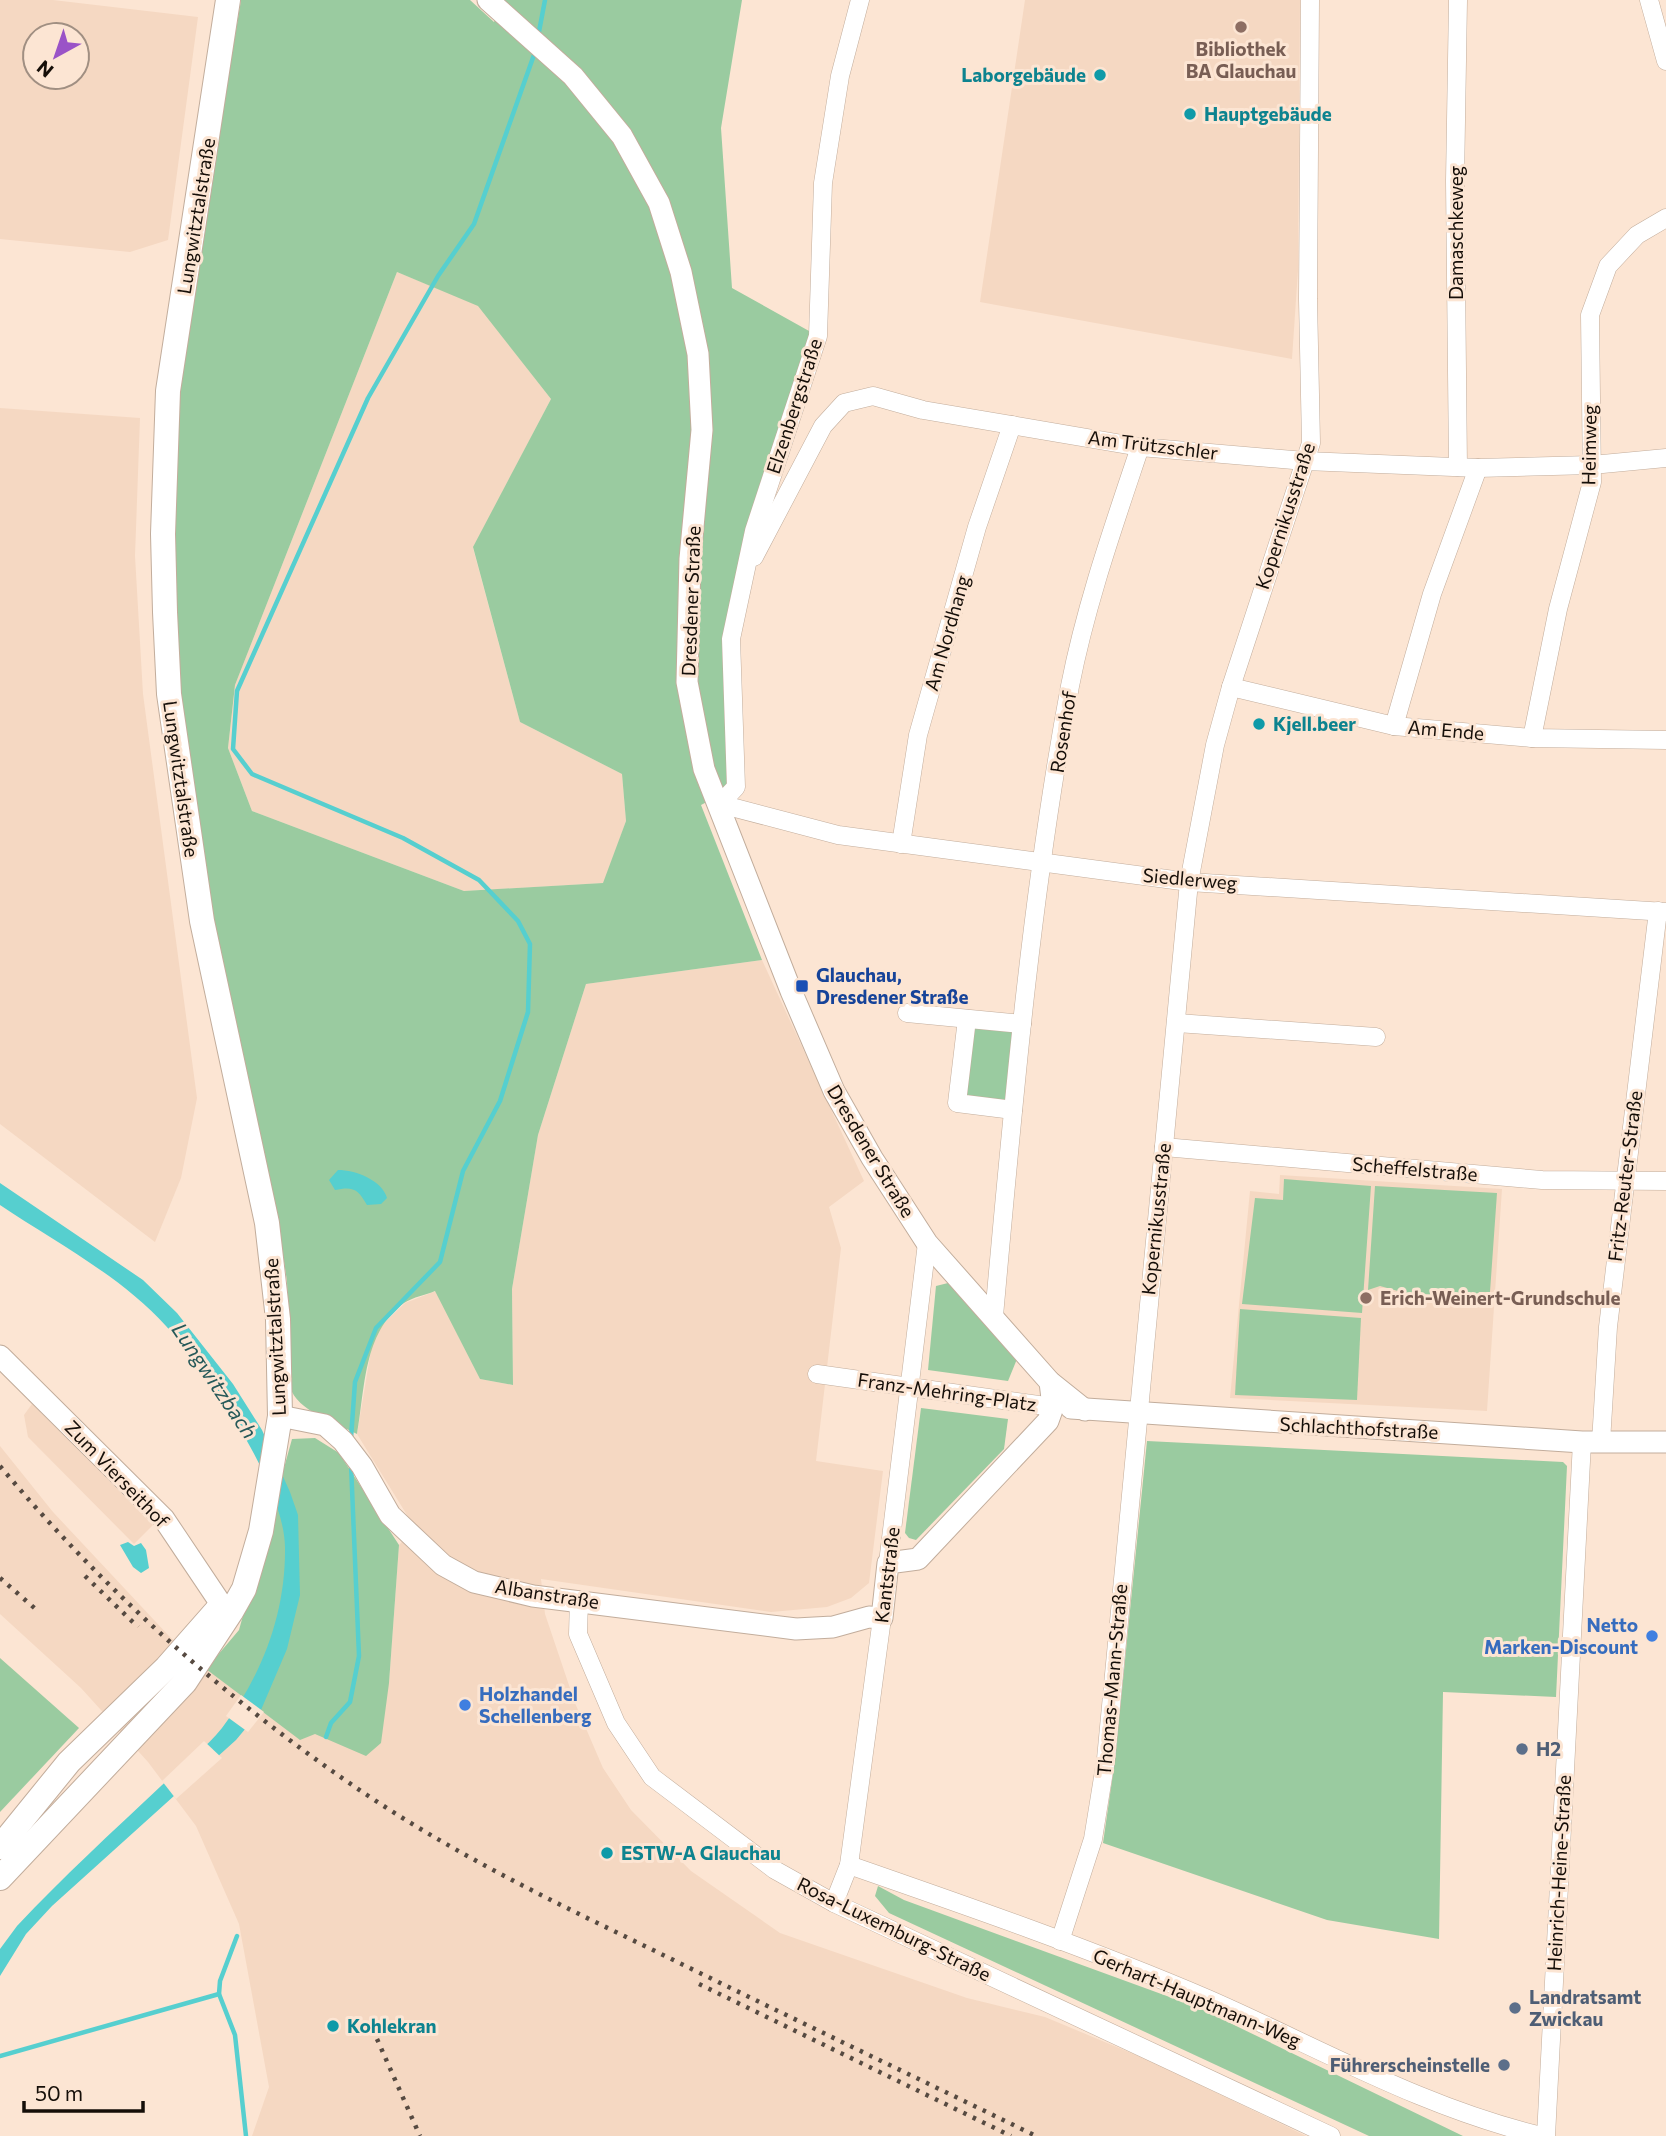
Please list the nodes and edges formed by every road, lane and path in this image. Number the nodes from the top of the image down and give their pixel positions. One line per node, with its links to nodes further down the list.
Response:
1 (228, 0): 44 (main road, Lungwitztalstraße)
2 (488, 0): 21 (street, Dresdener Straße)
3 (860, 0): 16 (street, Elzenbergstraße)
4 (1310, 0): 12 (street, Kopernikusstraße)
5 (1458, 0): 14 (street, Damaschkeweg)
6 (1649, 0): 7 (street)
7 (1666, 61)
8 (1666, 218): 13 (street, Heimweg)
9 (1012, 425): 10 (street, Am Trützschler); 16 (street, Am Trützschler); 22 (street, Am Nordhang)
10 (1140, 447): 12 (street, Am Trützschler); 23 (street, Rosenhof)
11 (1666, 458): 13 (street, Am Trützschler)
12 (1305, 461): 14 (street, Am Trützschler); 17 (street, Kopernikusstraße)
13 (1592, 465): 15 (street, Am Trützschler); 19 (street, Heimweg)
14 (1458, 467): 15 (street, Am Trützschler)
15 (1478, 468): 18 (street)
16 (744, 576): 21 (street, Elzenbergstraße)
17 (1231, 687): 18 (street, Am Ende); 24 (street, Kopernikusstraße)
18 (1394, 726): 19 (street, Am Ende)
19 (1532, 738): 20 (street, Am Ende)
20 (1666, 740)
21 (720, 804): 22 (street, Siedlerweg); 35 (street, Dresdener Straße)
22 (901, 844): 23 (street, Siedlerweg)
23 (1043, 862): 24 (street, Siedlerweg); 29 (street, Rosenhof)
24 (1189, 882): 25 (street, Siedlerweg); 28 (street, Kopernikusstraße)
25 (1662, 911): 33 (street, Fritz-Reuter-Straße)
26 (907, 1013): 27 (street)
27 (967, 1019): 29 (street); 31 (street)
28 (1177, 1023): 30 (street); 32 (street, Kopernikusstraße)
29 (1022, 1024): 31 (street, Rosenhof)
30 (1376, 1037)
31 (1013, 1110): 36 (street, Rosenhof)
32 (1164, 1147): 33 (street, Scheffelstraße); 43 (street, Kopernikusstraße)
33 (1624, 1181): 34 (street, Scheffelstraße); 46 (street, Fritz-Reuter-Straße)
34 (1666, 1181)
35 (927, 1243): 36 (street, Dresdener Straße); 40 (street, Kantstraße)
36 (994, 1316): 39 (street, Dresdener Straße)
37 (0, 1356): 49 (street, Zum Vierseithof)
38 (817, 1374): 40 (street, Franz-Mehring-Platz)
39 (1050, 1382): 41 (street); 42 (street, Dresdener Straße)
40 (910, 1388): 41 (street, Franz-Mehring-Platz); 47 (street, Kantstraße)
41 (1052, 1407): 42 (street, Schlachthofstraße); 47 (street, Franz-Mehring-Platz)
42 (1084, 1410): 43 (street, Schlachthofstraße)
43 (1138, 1414): 46 (street, Schlachthofstraße); 55 (street, Thomas-Mann-Straße)
44 (279, 1427): 48 (street, Albanstraße); 49 (main road, Lungwitztalstraße)
45 (1666, 1441): 46 (street, Schlachthofstraße)
46 (1591, 1442): 57 (street, Heinrich-Heine-Straße)
47 (888, 1563): 50 (street, Kantstraße)
48 (579, 1600): 50 (street, Albanstraße); 54 (street, Rosa-Luxemburg-Straße)
49 (226, 1608): 51 (main road); 53 (main road)
50 (882, 1618): 52 (street, Kantstraße)
51 (0, 1847)
52 (849, 1865): 54 (street, Kantstraße); 55 (street, Gerhart-Hauptmann-Weg)
53 (0, 1878)
54 (835, 1903): 56 (street, Rosa-Luxemburg-Straße)
55 (1059, 1941): 57 (street, Gerhart-Hauptmann-Weg)
56 (1331, 2136)
57 (1544, 2136)

